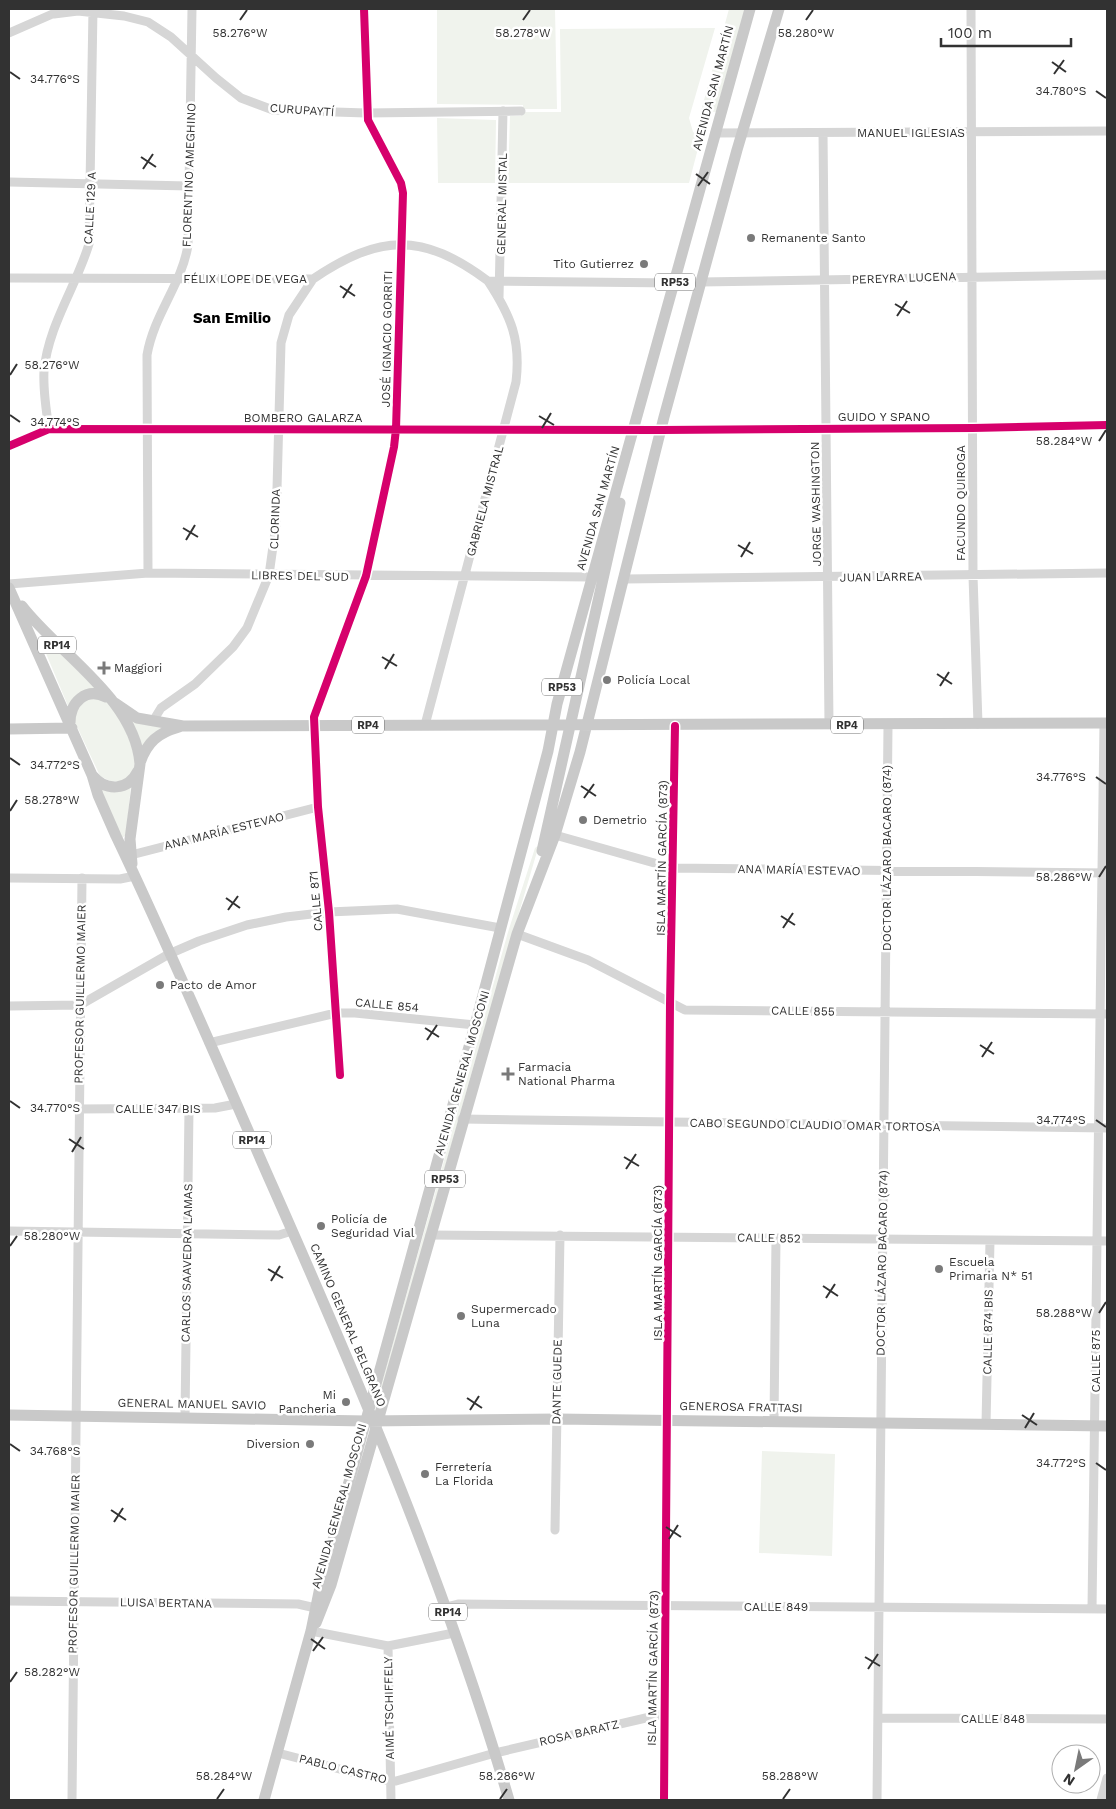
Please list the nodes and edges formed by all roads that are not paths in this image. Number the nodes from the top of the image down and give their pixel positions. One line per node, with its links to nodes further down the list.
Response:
1 (64, 9): 8 (street)
2 (192, 9): 10 (street, FLORENTINO AMEGHINO)
3 (364, 9): 13 (street, JOSÉ IGNACIO GORRITI)
4 (750, 9): 16 (main road, AVENIDA SAN MARTÍN / RP53)
5 (779, 9): 18 (main road, RP53)
6 (971, 9): 15 (street, FACUNDO QUIROGA)
7 (93, 10): 8 (street, CURUPAYTÍ); 10 (street, CURUPAYTÍ); 20 (street, CALLE 129 A)
8 (54, 14): 9 (street)
9 (9, 33)
10 (192, 55): 13 (street, CURUPAYTÍ); 21 (street, FLORENTINO AMEGHINO)
11 (503, 111): 12 (street, CURUPAYTÍ); 13 (street, CURUPAYTÍ); 30 (street, GENERAL MISTAL)
12 (520, 111)
13 (366, 113): 22 (street, JOSÉ IGNACIO GORRITI)
14 (1107, 131): 15 (street, MANUEL IGLESIAS)
15 (970, 132): 17 (street, MANUEL IGLESIAS); 24 (street, FACUNDO QUIROGA)
16 (715, 133): 18 (street, MANUEL IGLESIAS); 33 (main road, AVENIDA SAN MARTÍN / RP53)
17 (823, 133): 18 (street, MANUEL IGLESIAS); 31 (street, JORGE WASHINGTON)
18 (742, 134): 32 (main road, RP53)
19 (9, 182): 20 (street)
20 (92, 184): 21 (street); 26 (street, CALLE 129 A)
21 (189, 186): 28 (street, FLORENTINO AMEGHINO)
22 (400, 243): 27 (street, FÉLIX LOPE DE VEGA); 29 (street, FÉLIX LOPE DE VEGA); 42 (street, JOSÉ IGNACIO GORRITI)
23 (1107, 275): 24 (street, PEREYRA LUCENA)
24 (971, 276): 31 (street, PEREYRA LUCENA); 38 (street, FACUNDO QUIROGA)
25 (9, 278): 26 (street, FÉLIX LOPE DE VEGA)
26 (77, 278): 28 (street, FÉLIX LOPE DE VEGA); 39 (street, CALLE 129 A)
27 (313, 279): 28 (street, FÉLIX LOPE DE VEGA); 41 (street, CLORINDA)
28 (177, 280): 40 (street, FLORENTINO AMEGHINO)
29 (488, 281): 30 (street); 34 (street, GABRIELA MISTRAL)
30 (500, 281): 33 (street); 34 (street, GENERAL MISTAL)
31 (823, 281): 32 (street, PEREYRA LUCENA); 37 (street, JORGE WASHINGTON)
32 (701, 282): 44 (main road, RP53)
33 (675, 283): 43 (main road, AVENIDA SAN MARTÍN / RP53)
34 (499, 298): 36 (street, GABRIELA MISTRAL)
35 (1107, 425): 38 (street, GUIDO Y SPANO)
36 (505, 428): 42 (street, BOMBERO GALARZA); 43 (street, BOMBERO GALARZA); 50 (street, GABRIELA MISTRAL)
37 (826, 428): 38 (street, GUIDO Y SPANO); 44 (street, GUIDO Y SPANO); 54 (street, JORGE WASHINGTON)
38 (972, 428): 52 (street, FACUNDO QUIROGA)
39 (49, 429): 40 (street, BOMBERO GALARZA); 45 (street, BOMBERO GALARZA)
40 (146, 429): 41 (street, BOMBERO GALARZA); 47 (street, FLORENTINO AMEGHINO)
41 (277, 429): 42 (street, BOMBERO GALARZA); 49 (street, CLORINDA)
42 (396, 429): 51 (street, JOSÉ IGNACIO GORRITI)
43 (635, 430): 44 (street, BOMBERO GALARZA); 46 (main road, AVENIDA SAN MARTÍN / RP53)
44 (661, 430): 55 (main road, RP53)
45 (9, 446)
46 (629, 448): 53 (main road, AVENIDA SAN MARTÍN / RP53); 65 (main road, RP53)
47 (148, 573): 49 (street, LIBRES DEL SUD); 56 (street, LIBRES DEL SUD)
48 (1107, 573): 52 (street, JUAN LARREA)
49 (270, 575): 51 (street, LIBRES DEL SUD); 58 (street, CLORINDA)
50 (465, 575): 51 (street, LIBRES DEL SUD); 53 (street, LIBRES DEL SUD); 63 (street, GABRIELA MISTRAL)
51 (366, 576): 68 (street, JOSÉ IGNACIO GORRITI)
52 (973, 576): 54 (street, JUAN LARREA); 61 (street, FACUNDO QUIROGA)
53 (592, 577): 64 (main road, AVENIDA SAN MARTÍN / RP53)
54 (828, 577): 55 (street, JUAN LARREA); 60 (street, JORGE WASHINGTON)
55 (625, 579): 66 (main road, RP53)
56 (9, 586): 57 (main road, CAMINO GENERAL BELGRANO / RP14); 62 (main road, CAMINO GENERAL BELGRANO / RP14)
57 (113, 701): 58 (main road, RP4); 62 (main road, RP4); 72 (main road, CAMINO GENERAL BELGRANO)
58 (153, 721): 67 (main road, RP4)
59 (1105, 723): 61 (main road, RP4); 79 (street, CALLE 875)
60 (829, 724): 69 (main road, RP4); 70 (main road, RP4)
61 (978, 724): 70 (main road, RP4)
62 (71, 725): 71 (main road); 73 (main road, CAMINO GENERAL BELGRANO)
63 (426, 725): 64 (main road, RP4); 68 (main road, RP4)
64 (553, 725): 65 (main road, RP4); 84 (main road, AVENIDA GENERAL MOSCONI / RP53)
65 (570, 725): 66 (main road, RP4); 85 (main road, RP53)
66 (586, 725): 69 (main road, RP4); 75 (main road, AVENIDA GENERAL MOSCONI / RP53)
67 (183, 726): 68 (main road, RP4); 72 (main road, RP4)
68 (314, 726): 74 (street, CALLE 871)
69 (675, 726): 77 (street, ISLA MARTÍN GARCÍA (873))
70 (888, 726): 78 (street, DOCTOR LÁZARO BACARO (874))
71 (9, 729)
72 (140, 767): 73 (main road, RP4); 76 (main road, CAMINO GENERAL BELGRANO / RP14)
73 (92, 775): 80 (main road, CAMINO GENERAL BELGRANO / RP14)
74 (318, 807): 76 (street, ANA MARÍA ESTEVAO); 83 (street, CALLE 871)
75 (555, 835): 77 (street, ANA MARÍA ESTEVAO); 85 (main road, AVENIDA GENERAL MOSCONI / RP53)
76 (131, 855): 80 (main road, CAMINO GENERAL BELGRANO / RP14)
77 (672, 868): 78 (street, ANA MARÍA ESTEVAO); 87 (street, ISLA MARTÍN GARCÍA (873))
78 (886, 871): 79 (street, ANA MARÍA ESTEVAO); 90 (street, DOCTOR LÁZARO BACARO (874))
79 (1104, 873): 92 (street, CALLE 875)
80 (134, 874): 82 (street); 86 (main road, CAMINO GENERAL BELGRANO / RP14)
81 (9, 878): 82 (street)
82 (82, 878): 88 (street, PROFESOR GUILLERMO MAIER)
83 (329, 912): 84 (street); 86 (street); 91 (street, CALLE 871)
84 (500, 928): 93 (main road, AVENIDA GENERAL MOSCONI / RP53)
85 (517, 934): 87 (street, CALLE 855); 99 (main road, AVENIDA GENERAL MOSCONI / RP53)
86 (169, 954): 88 (street); 94 (main road, CAMINO GENERAL BELGRANO / RP14)
87 (670, 1004): 90 (street, CALLE 855); 100 (street, ISLA MARTÍN GARCÍA (873))
88 (80, 1005): 89 (street); 97 (street, PROFESOR GUILLERMO MAIER)
89 (9, 1006)
90 (886, 1012): 92 (street, CALLE 855); 101 (street, DOCTOR LÁZARO BACARO (874))
91 (336, 1013): 93 (street, CALLE 854); 94 (street, CALLE 854); 95 (street, CALLE 871)
92 (1103, 1014): 102 (street, CALLE 875)
93 (475, 1025): 119 (main road, AVENIDA GENERAL MOSCONI / RP53)
94 (209, 1043): 96 (main road, CAMINO GENERAL BELGRANO / RP14)
95 (340, 1075)
96 (236, 1104): 98 (street, CALLE 347 BIS); 104 (main road, CAMINO GENERAL BELGRANO / RP14)
97 (79, 1109): 98 (street, CALLE 347 BIS); 105 (street, PROFESOR GUILLERMO MAIER)
98 (189, 1109): 106 (street, CARLOS SAAVEDRA LAMAS)
99 (462, 1119): 100 (street, CABO SEGUNDO CLAUDIO OMAR TORTOSA); 108 (main road, AVENIDA GENERAL MOSCONI / RP53)
100 (669, 1123): 101 (street, CABO SEGUNDO CLAUDIO OMAR TORTOSA); 109 (street, ISLA MARTÍN GARCÍA (873))
101 (884, 1125): 102 (street, CABO SEGUNDO CLAUDIO OMAR TORTOSA); 111 (street, DOCTOR LÁZARO BACARO (874))
102 (1103, 1127): 113 (street, CALLE 875)
103 (9, 1231): 105 (street)
104 (292, 1231): 106 (street); 119 (main road, CAMINO GENERAL BELGRANO / RP14)
105 (78, 1232): 106 (street); 116 (street, PROFESOR GUILLERMO MAIER)
106 (188, 1233): 117 (street, CARLOS SAAVEDRA LAMAS)
107 (560, 1234): 108 (street, CALLE 852); 109 (street, CALLE 852); 118 (street, DANTE GUEDE)
108 (430, 1235): 119 (main road, AVENIDA GENERAL MOSCONI / RP53)
109 (670, 1237): 110 (street, CALLE 852); 120 (street, ISLA MARTÍN GARCÍA (873))
110 (776, 1238): 111 (street, CALLE 852); 121 (street)
111 (882, 1239): 112 (street, CALLE 852); 122 (street, DOCTOR LÁZARO BACARO (874))
112 (990, 1240): 113 (street, CALLE 852); 123 (street, CALLE 874 BIS)
113 (1097, 1241): 114 (street, CALLE 852); 124 (street, CALLE 875)
114 (1107, 1241)
115 (9, 1415): 116 (main road, GENERAL MANUEL SAVIO)
116 (77, 1417): 117 (main road, GENERAL MANUEL SAVIO); 128 (street, PROFESOR GUILLERMO MAIER)
117 (185, 1418): 119 (main road, GENERAL MANUEL SAVIO)
118 (557, 1419): 119 (main road, GENEROSA FRATTASI); 120 (main road, GENEROSA FRATTASI); 126 (street, DANTE GUEDE)
119 (373, 1420): 130 (main road, CAMINO GENERAL BELGRANO / RP14); 132 (main road, AVENIDA GENERAL MOSCONI)
120 (667, 1420): 121 (main road, GENEROSA FRATTASI); 129 (street, ISLA MARTÍN GARCÍA (873))
121 (774, 1422): 122 (main road, GENEROSA FRATTASI)
122 (880, 1423): 123 (main road, GENEROSA FRATTASI); 131 (street, DOCTOR LÁZARO BACARO (874))
123 (986, 1424): 124 (main road, GENEROSA FRATTASI)
124 (1095, 1426): 125 (main road, GENEROSA FRATTASI); 133 (street, CALLE 875)
125 (1107, 1426)
126 (555, 1530)
127 (9, 1601): 128 (street, LUISA BERTANA)
128 (73, 1602): 132 (street, LUISA BERTANA); 145 (street, PROFESOR GUILLERMO MAIER)
129 (664, 1606): 130 (street, CALLE 849); 131 (street, CALLE 849); 138 (street, ISLA MARTÍN GARCÍA (873))
130 (446, 1607): 136 (main road, CAMINO GENERAL BELGRANO / RP14)
131 (879, 1607): 133 (street, CALLE 849); 139 (street, DOCTOR LÁZARO BACARO (874))
132 (319, 1609): 135 (main road, AVENIDA GENERAL MOSCONI)
133 (1092, 1609): 134 (street, CALLE 849)
134 (1107, 1610)
135 (311, 1631): 137 (street); 141 (main road, AVENIDA GENERAL MOSCONI)
136 (454, 1633): 137 (street); 142 (main road, CAMINO GENERAL BELGRANO / RP14)
137 (388, 1646): 144 (street, AIMÉ TSCHIFFELY)
138 (663, 1714): 142 (street, ROSA BARATZ); 149 (street, ISLA MARTÍN GARCÍA (873))
139 (878, 1718): 140 (street, CALLE 848); 150 (street, DOCTOR LÁZARO BACARO (874))
140 (1107, 1720)
141 (278, 1752): 144 (street, PABLO CASTRO); 146 (main road, AVENIDA GENERAL MOSCONI)
142 (495, 1752): 144 (street, PABLO CASTRO); 148 (main road, CAMINO GENERAL BELGRANO / RP14)
143 (1107, 1778): 151 (street)
144 (390, 1782): 147 (street, AIMÉ TSCHIFFELY)
145 (72, 1800)
146 (264, 1800)
147 (391, 1800)
148 (509, 1800)
149 (664, 1800)
150 (877, 1800)
151 (1101, 1800)

